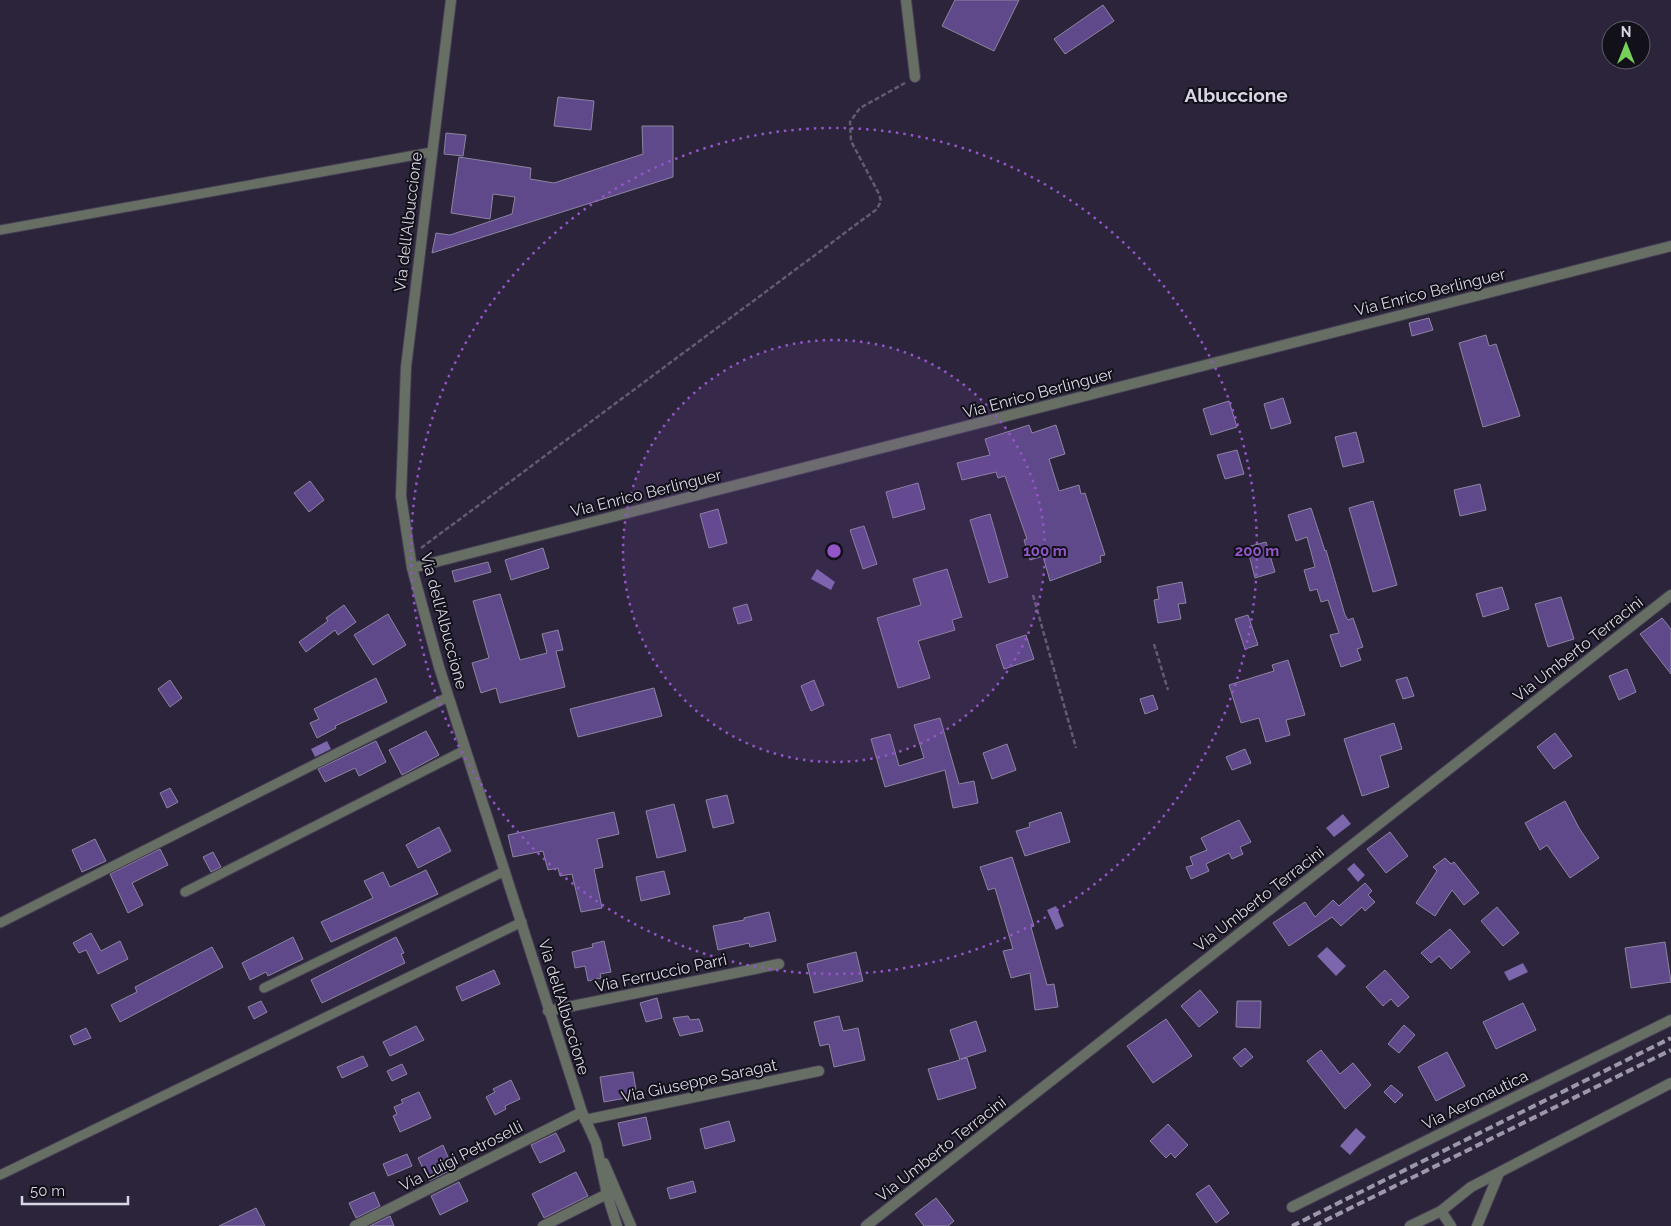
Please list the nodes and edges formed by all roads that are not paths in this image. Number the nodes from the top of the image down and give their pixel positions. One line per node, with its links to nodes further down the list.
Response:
1 (451, 0): 4 (street, Via dell'Albuccione)
2 (906, 0): 3 (street)
3 (915, 77)
4 (432, 152): 5 (lane); 7 (street, Via dell'Albuccione)
5 (0, 230)
6 (1671, 246): 7 (street, Via Enrico Berlinguer)
7 (412, 568): 9 (street, Via dell'Albuccione)
8 (1671, 595): 32 (street, Via Umberto Terracini)
9 (448, 697): 10 (street, Via dell'Albuccione); 14 (lane)
10 (465, 750): 11 (street, Via dell'Albuccione); 12 (lane)
11 (505, 871): 13 (street, Via dell'Albuccione); 16 (lane)
12 (185, 892)
13 (522, 922): 17 (street, Via dell'Albuccione); 24 (lane)
14 (0, 924)
15 (779, 964): 17 (street, Via Ferruccio Parri)
16 (264, 988)
17 (548, 1012): 21 (street, Via dell'Albuccione)
18 (1671, 1020): 26 (street, Via Aeronautica)
19 (819, 1071): 21 (street, Via Giuseppe Saragat)
20 (1671, 1083): 23 (street)
21 (583, 1116): 22 (street, Via dell'Albuccione); 28 (street, Via Luigi Petroselli)
22 (596, 1144): 25 (street, Via dell'Albuccione); 31 (street)
23 (1499, 1173): 27 (street); 35 (street)
24 (0, 1175)
25 (607, 1194): 29 (street); 30 (street, Via dell'Albuccione)
26 (1292, 1207)
27 (1441, 1211): 33 (street); 34 (street)
28 (355, 1226)
29 (543, 1226)
30 (617, 1226)
31 (631, 1226)
32 (866, 1226)
33 (1410, 1226)
34 (1451, 1226)
35 (1477, 1226)

